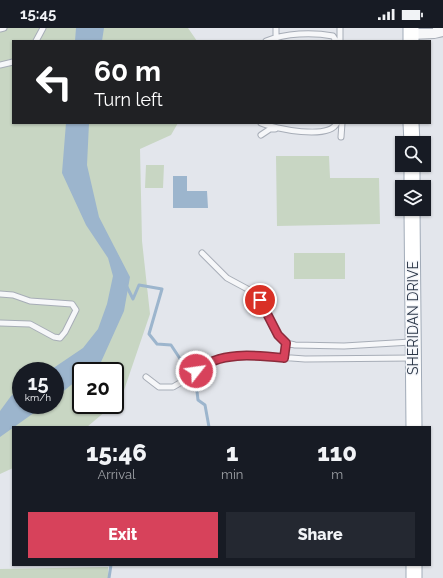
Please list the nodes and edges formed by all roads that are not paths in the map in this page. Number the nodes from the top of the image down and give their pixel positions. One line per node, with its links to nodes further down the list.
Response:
1 (4, 28): 5 (lane)
2 (43, 28): 9 (lane)
3 (276, 28): 8 (lane)
4 (340, 28): 11 (lane)
5 (0, 29)
6 (443, 31): 7 (street)
7 (411, 34)
8 (276, 39): 10 (lane)
9 (37, 40)
10 (335, 40)
11 (340, 40)
12 (12, 62): 13 (lane)
13 (0, 64)
14 (265, 124): 19 (lane); 19 (lane)
15 (277, 124): 19 (lane)
16 (336, 124): 19 (lane)
17 (342, 124): 20 (lane)
18 (412, 124): 21 (main road)
19 (280, 129)
20 (341, 136)
21 (412, 136)
22 (412, 216): 26 (main road, SHERIDAN DRIVE)
23 (202, 253): 27 (lane)
24 (0, 294): 25 (lane)
25 (0, 323)
26 (413, 342): 27 (lane); 29 (main road, SHERIDAN DRIVE)
27 (286, 343): 28 (lane)
28 (284, 358): 29 (lane); 30 (lane)
29 (413, 358): 31 (main road, SHERIDAN DRIVE)
30 (146, 377)
31 (414, 426)
32 (414, 566): 33 (main road)
33 (414, 578)

